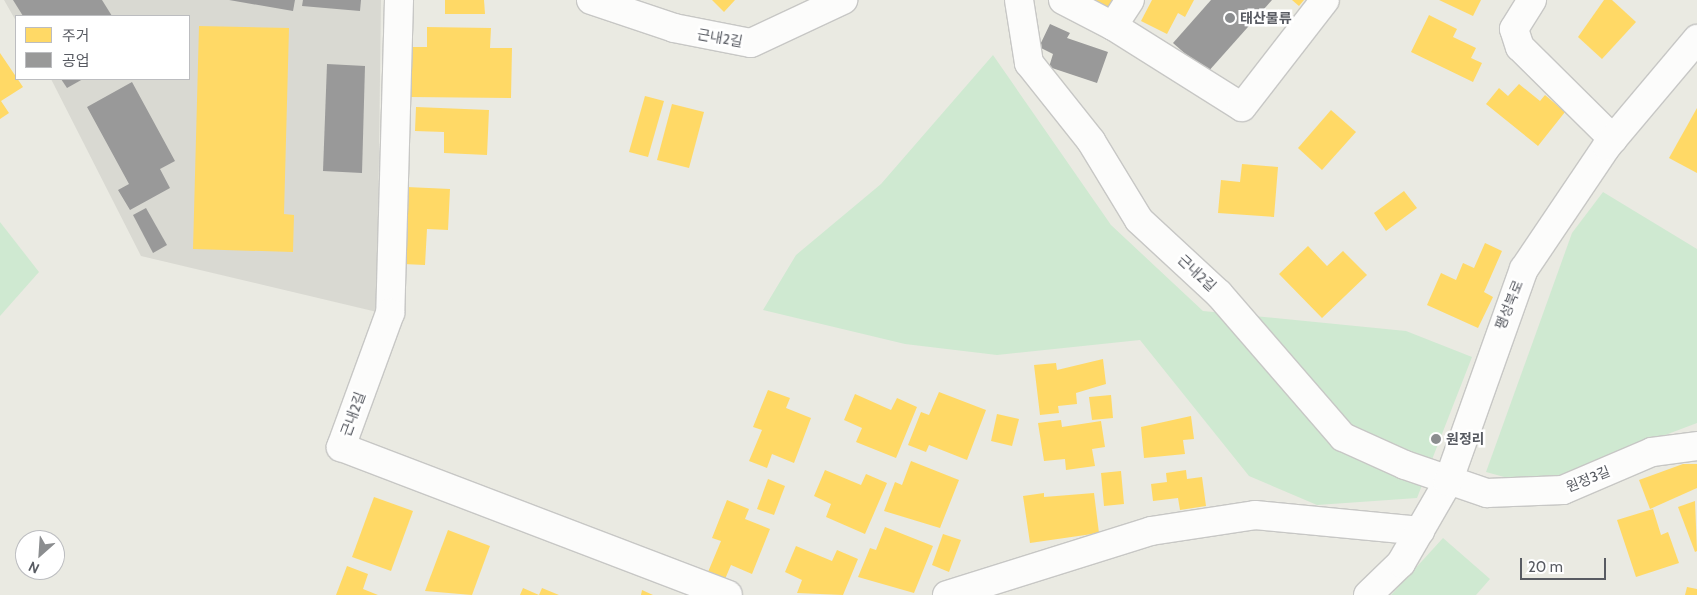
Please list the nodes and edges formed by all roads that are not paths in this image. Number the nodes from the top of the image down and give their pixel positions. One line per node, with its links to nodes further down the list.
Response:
1 (399, 0): 15 (street, 근내2길)
2 (592, 0): 3 (street, 근내2길)
3 (843, 0)
4 (1019, 0): 13 (street, 근내2길)
5 (1063, 0): 9 (street)
6 (1130, 0): 9 (street)
7 (1325, 0): 9 (street)
8 (1532, 0): 11 (street)
9 (1113, 26)
10 (1697, 39): 11 (street, 팽성북로)
11 (1613, 139): 13 (street, 팽성북로)
12 (1697, 446): 13 (street, 원정3길)
13 (1448, 482): 14 (street, 팽성북로)
14 (1420, 531): 16 (street); 17 (street, 팽성북로)
15 (728, 595)
16 (947, 595)
17 (1368, 595)

